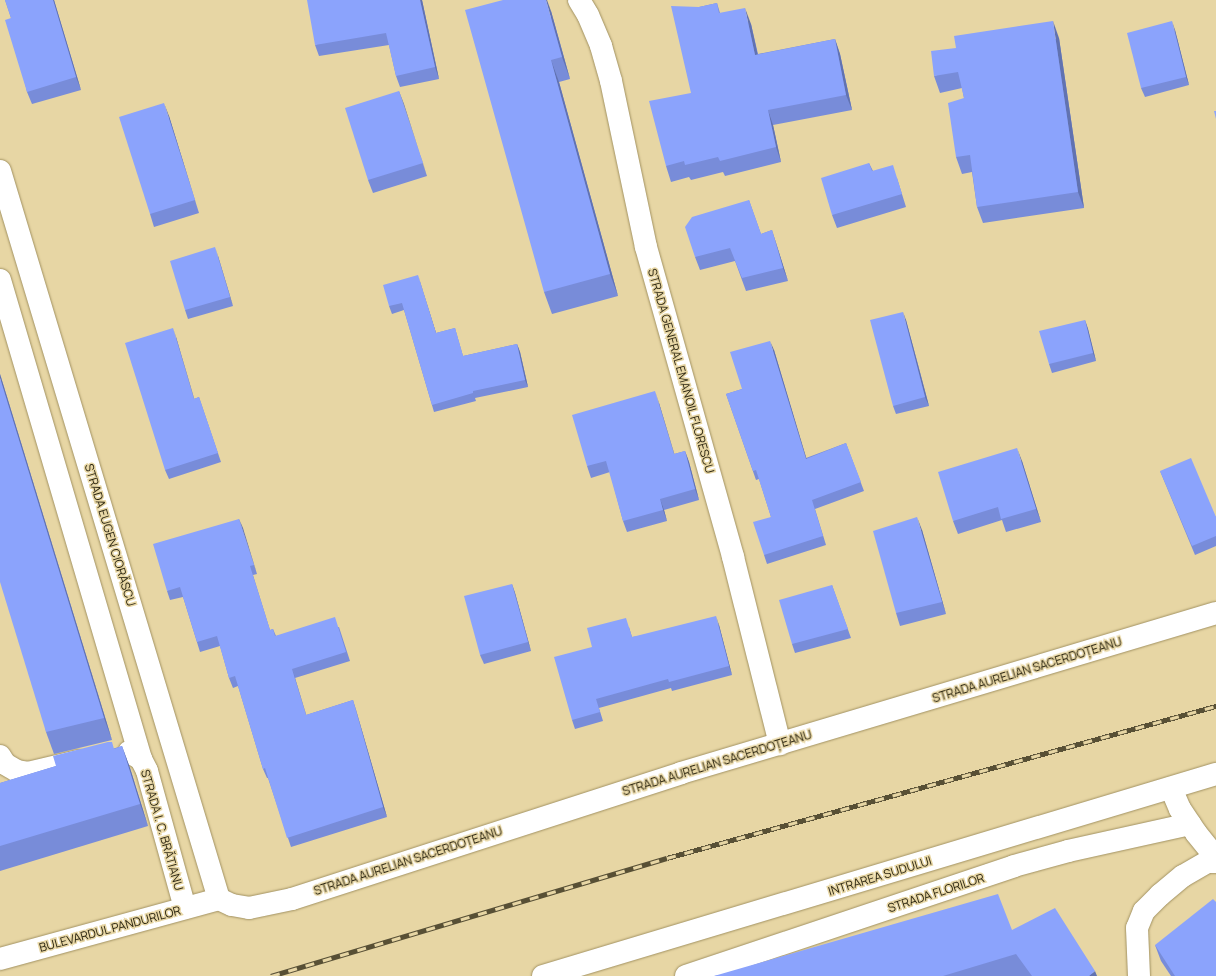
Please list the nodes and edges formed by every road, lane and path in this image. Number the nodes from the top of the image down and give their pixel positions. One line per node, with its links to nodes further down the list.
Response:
1 (579, 0): 5 (street, STRADA GENERAL EMANOIL FLORESCU)
2 (0, 174): 13 (street, STRADA EUGEN CIORĂSCU)
3 (0, 280): 7 (street)
4 (1216, 613): 5 (street, STRADA AURELIAN SACERDOȚEANU)
5 (780, 744): 13 (street, STRADA AURELIAN SACERDOȚEANU)
6 (0, 756): 7 (street, STRADA I. C. BRĂTIANU)
7 (141, 759): 14 (street, STRADA I. C. BRĂTIANU)
8 (1216, 774): 9 (street, INTRAREA SUDULUI)
9 (1171, 788): 10 (street); 16 (street, INTRAREA SUDULUI)
10 (1190, 824): 11 (street); 17 (street, STRADA FLORILOR)
11 (1216, 858)
12 (1216, 862): 18 (street)
13 (219, 899): 14 (street, BULEVARDUL PANDURILOR)
14 (185, 908): 15 (street, BULEVARDUL PANDURILOR)
15 (0, 959)
16 (543, 976)
17 (686, 976)
18 (1139, 976)

